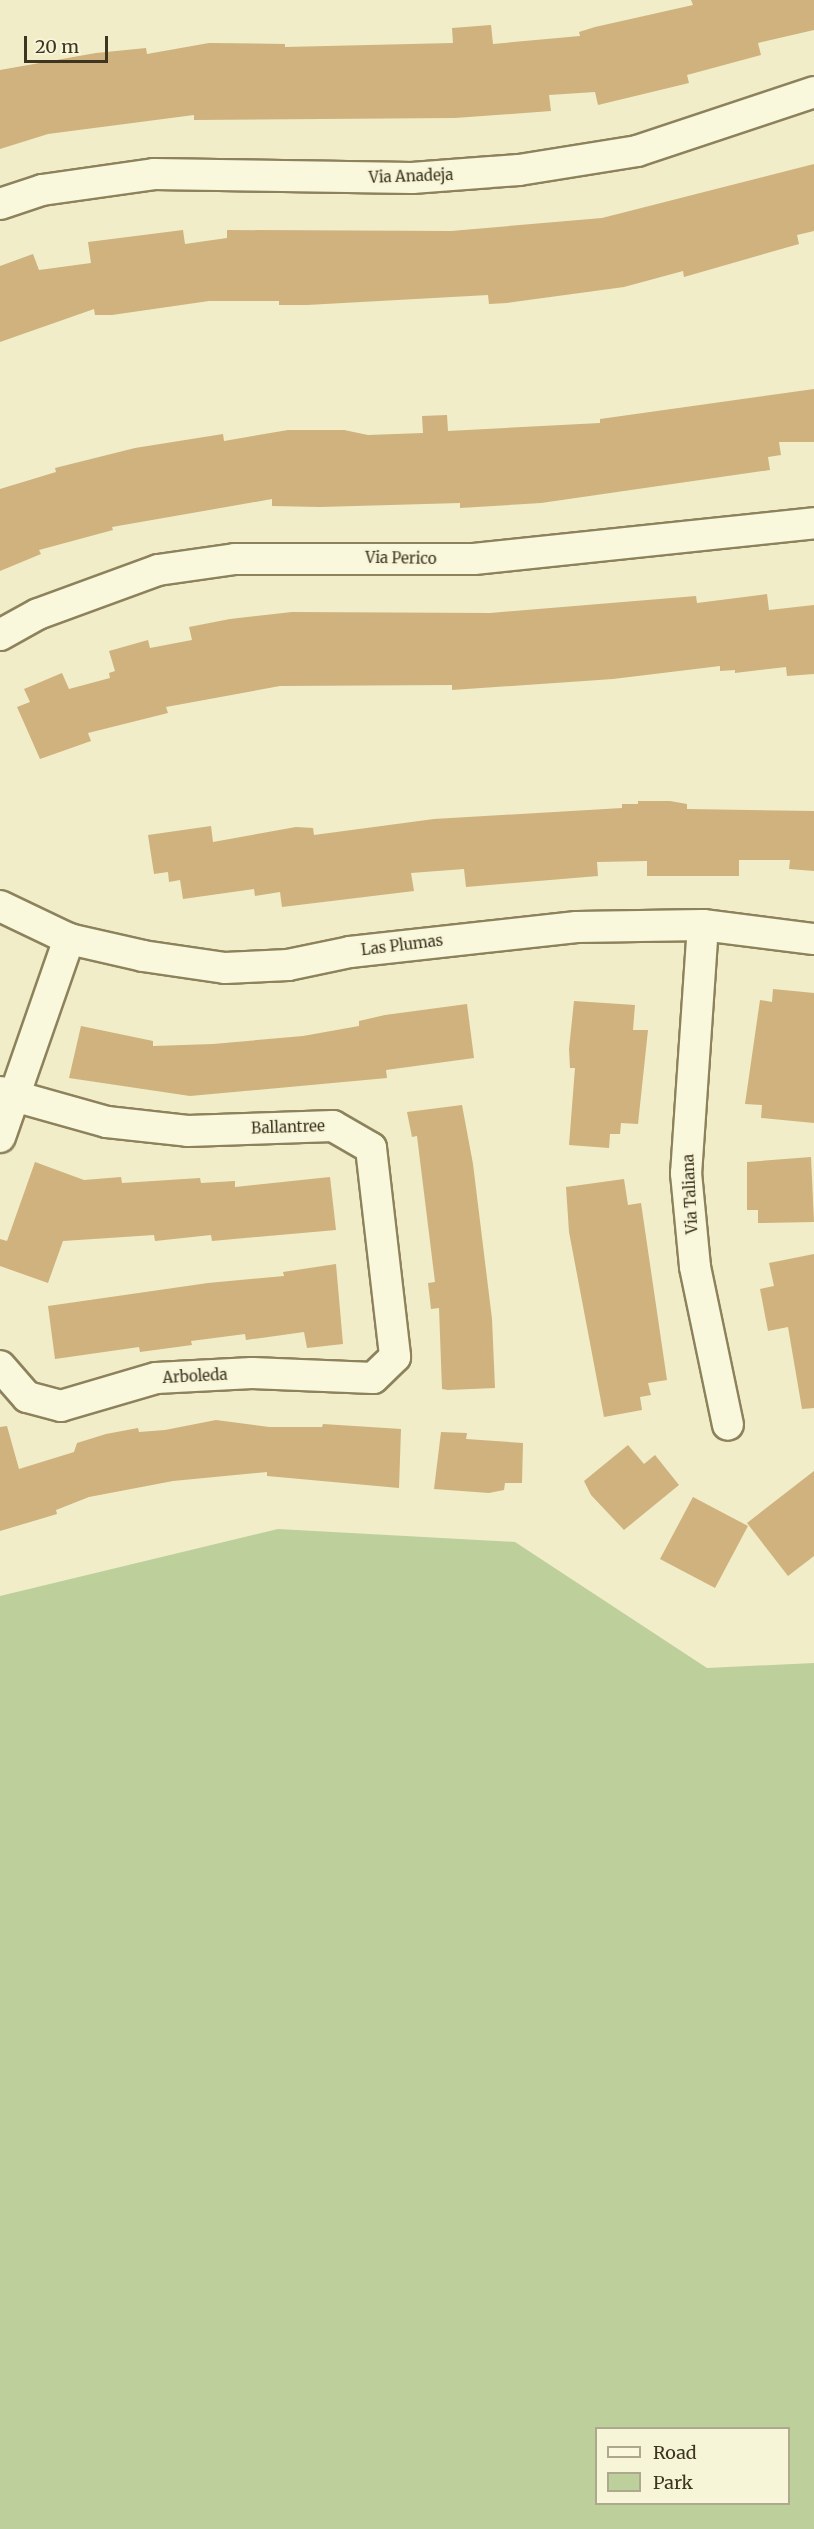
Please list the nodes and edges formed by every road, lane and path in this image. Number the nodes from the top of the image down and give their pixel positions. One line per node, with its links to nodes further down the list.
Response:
1 (814, 92): 2 (street, Via Anadeja)
2 (0, 204)
3 (814, 523): 4 (street, Via Perico)
4 (0, 635)
5 (0, 906): 7 (street, Las Plumas)
6 (703, 925): 7 (street, Las Plumas); 8 (street, Las Plumas); 13 (street, Via Taliana)
7 (69, 939): 9 (street)
8 (814, 939)
9 (8, 1094): 10 (street); 12 (street, Ballantree)
10 (0, 1137)
11 (0, 1366): 12 (street, Arboleda)
12 (373, 1378)
13 (728, 1425)

